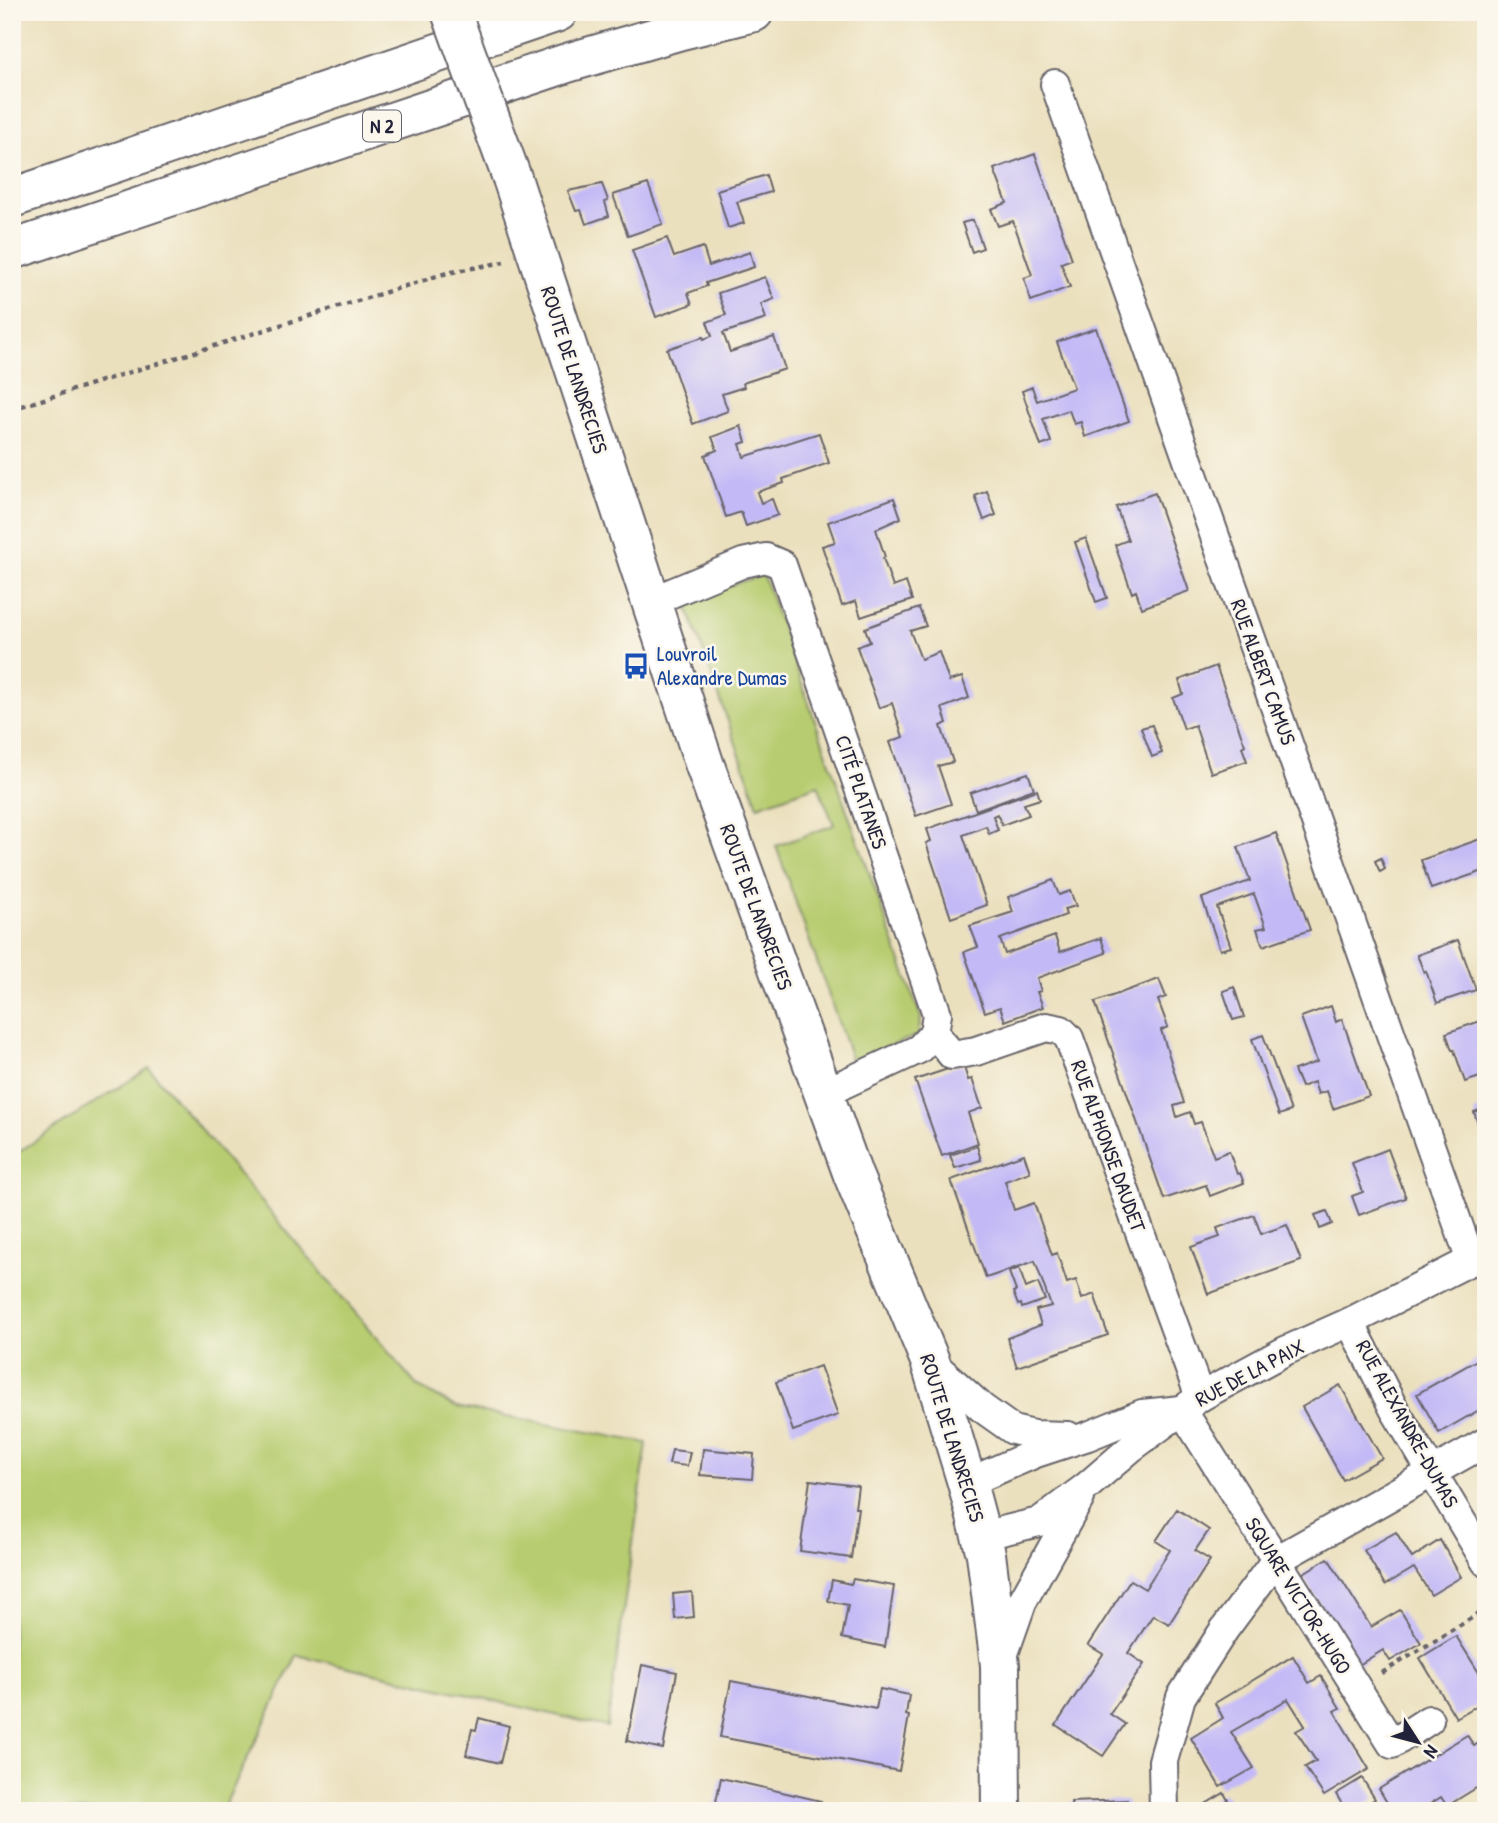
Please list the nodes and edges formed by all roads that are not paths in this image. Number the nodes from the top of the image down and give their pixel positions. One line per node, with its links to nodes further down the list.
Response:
1 (451, 12): 7 (main road, ROUTE DE LANDRECIES, bridge)
2 (558, 12): 5 (main road, N 2)
3 (754, 12): 6 (main road, N 2)
4 (1055, 84): 10 (street, RUE ALBERT CAMUS)
5 (12, 198)
6 (12, 250)
7 (650, 602): 8 (street, CITÉ PLATANES); 9 (main road, ROUTE DE LANDRECIES)
8 (934, 1033): 9 (street); 13 (street, RUE ALPHONSE DAUDET)
9 (824, 1093): 12 (main road, ROUTE DE LANDRECIES)
10 (1478, 1257): 11 (street, RUE DE LA PAIX)
11 (1350, 1322): 13 (street, RUE DE LA PAIX); 16 (street, RUE ALEXANDRE-DUMAS)
12 (930, 1361): 14 (street); 17 (main road, ROUTE DE LANDRECIES)
13 (1191, 1404): 14 (street, RUE DE LA PAIX); 18 (street); 20 (street, SQUARE VICTOR-HUGO)
14 (1088, 1436): 17 (street, RUE DE LA PAIX)
15 (1486, 1442): 16 (street)
16 (1431, 1473): 20 (street); 21 (street, RUE ALEXANDRE-DUMAS)
17 (967, 1483): 19 (main road, ROUTE DE LANDRECIES)
18 (1086, 1487): 19 (street); 22 (street)
19 (981, 1536): 22 (main road, ROUTE DE LANDRECIES)
20 (1275, 1561): 23 (street, SQUARE VICTOR-HUGO); 25 (street)
21 (1486, 1562)
22 (1000, 1665): 24 (main road, ROUTE DE LANDRECIES)
23 (1429, 1720)
24 (1001, 1811)
25 (1164, 1811)

